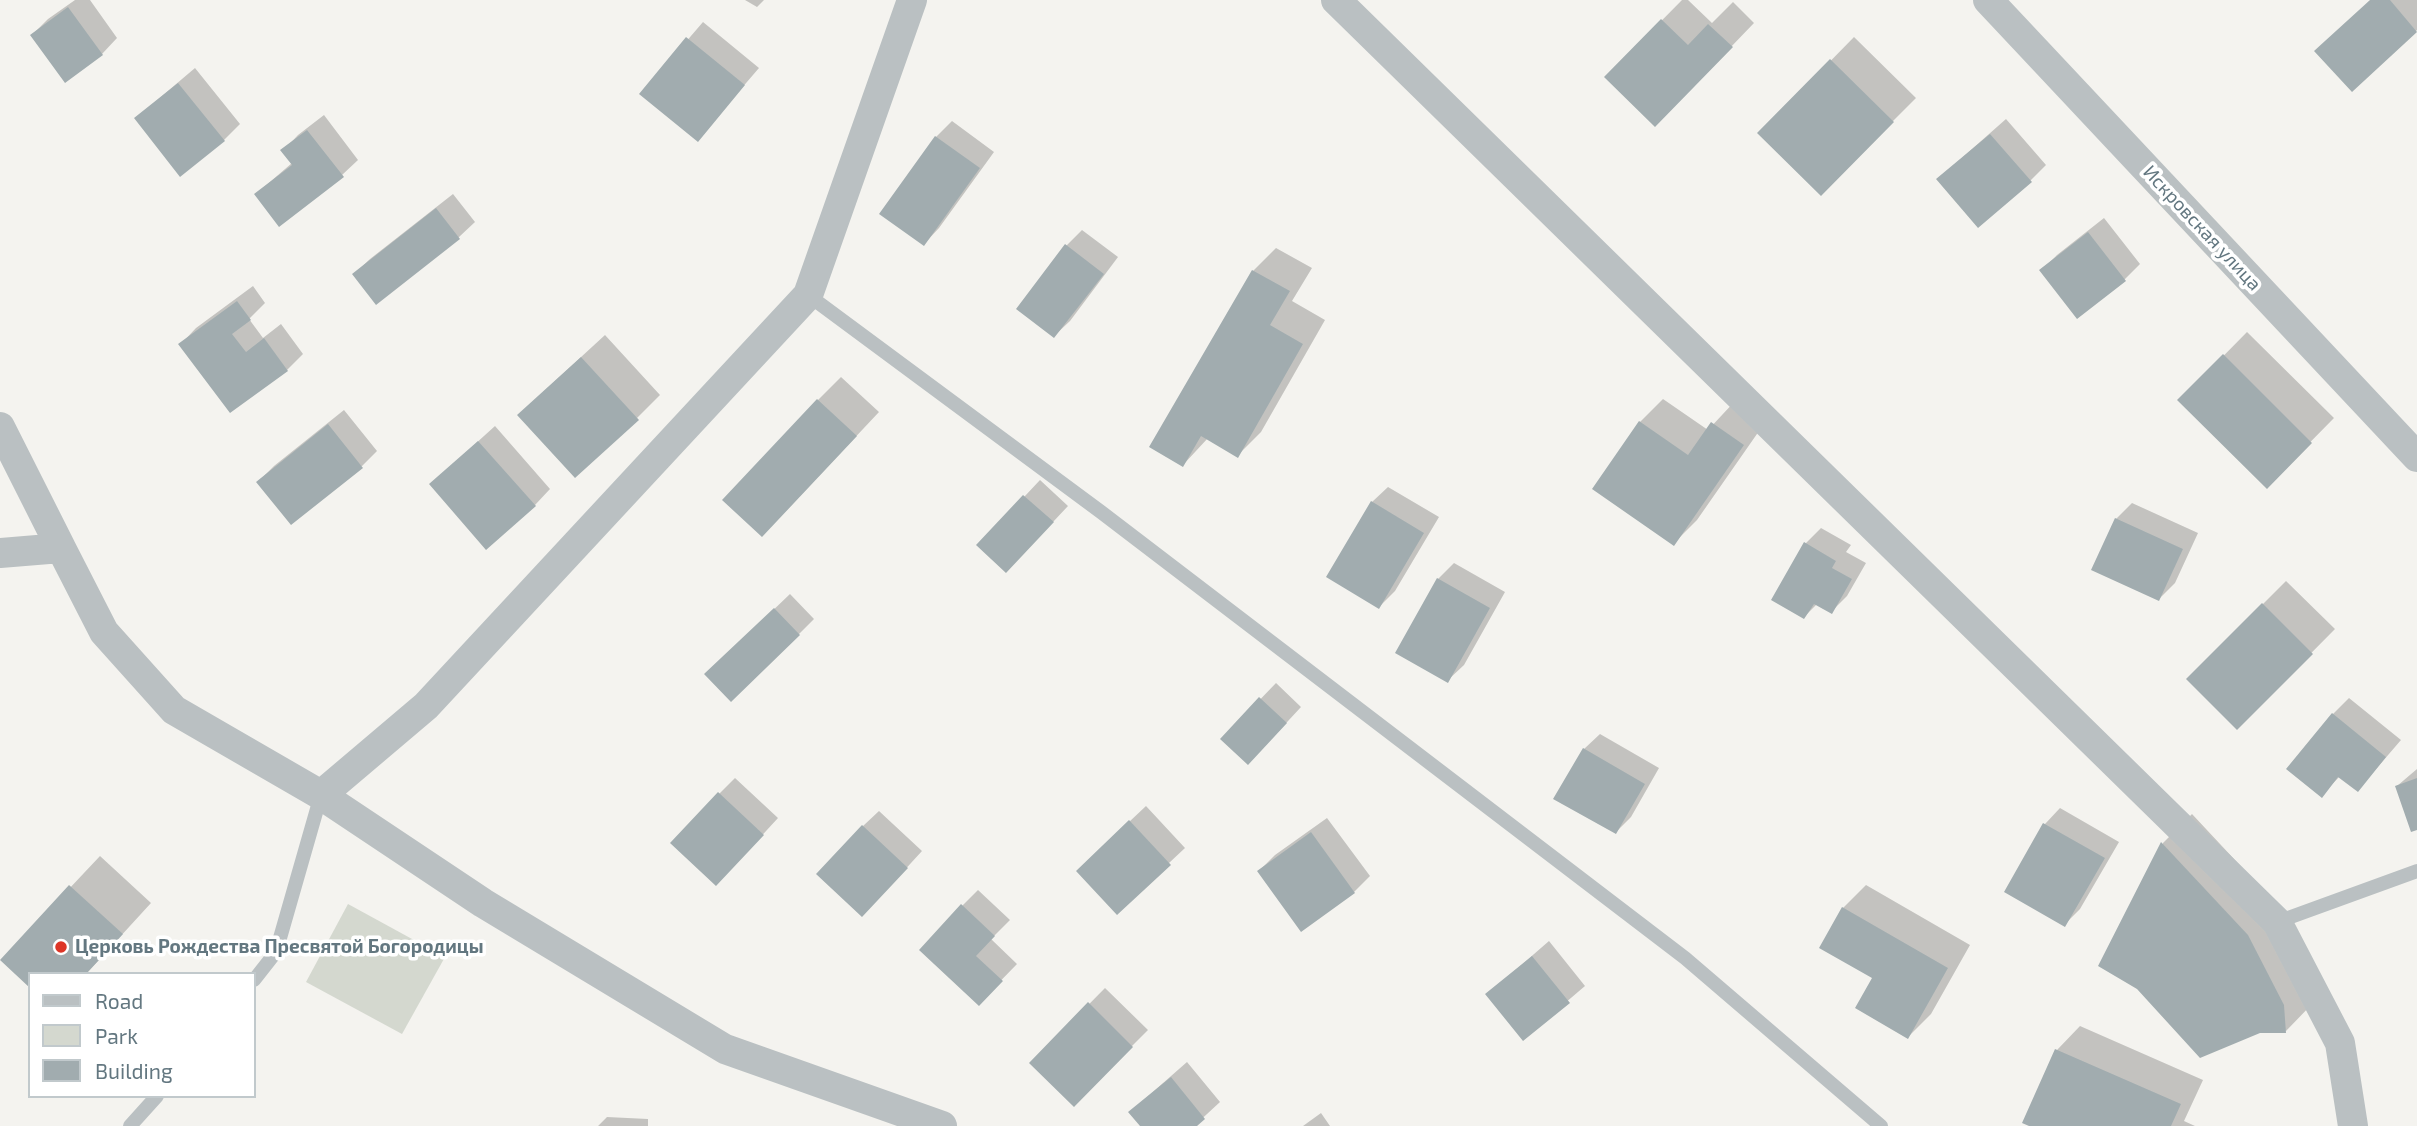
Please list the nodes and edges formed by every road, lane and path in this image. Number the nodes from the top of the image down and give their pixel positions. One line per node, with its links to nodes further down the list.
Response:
1 (912, 0): 4 (street)
2 (1336, 0): 11 (street)
3 (1988, 0): 6 (street, Искровская улица)
4 (808, 295): 9 (street); 16 (lane)
5 (0, 427): 7 (street)
6 (2417, 457)
7 (61, 548): 8 (street); 9 (street)
8 (0, 553)
9 (321, 795): 12 (lane); 15 (street)
10 (2417, 871): 11 (lane)
11 (2277, 922): 17 (street)
12 (256, 977)
13 (155, 1098): 14 (lane)
14 (130, 1126)
15 (942, 1126)
16 (1881, 1126)
17 (2353, 1126)

